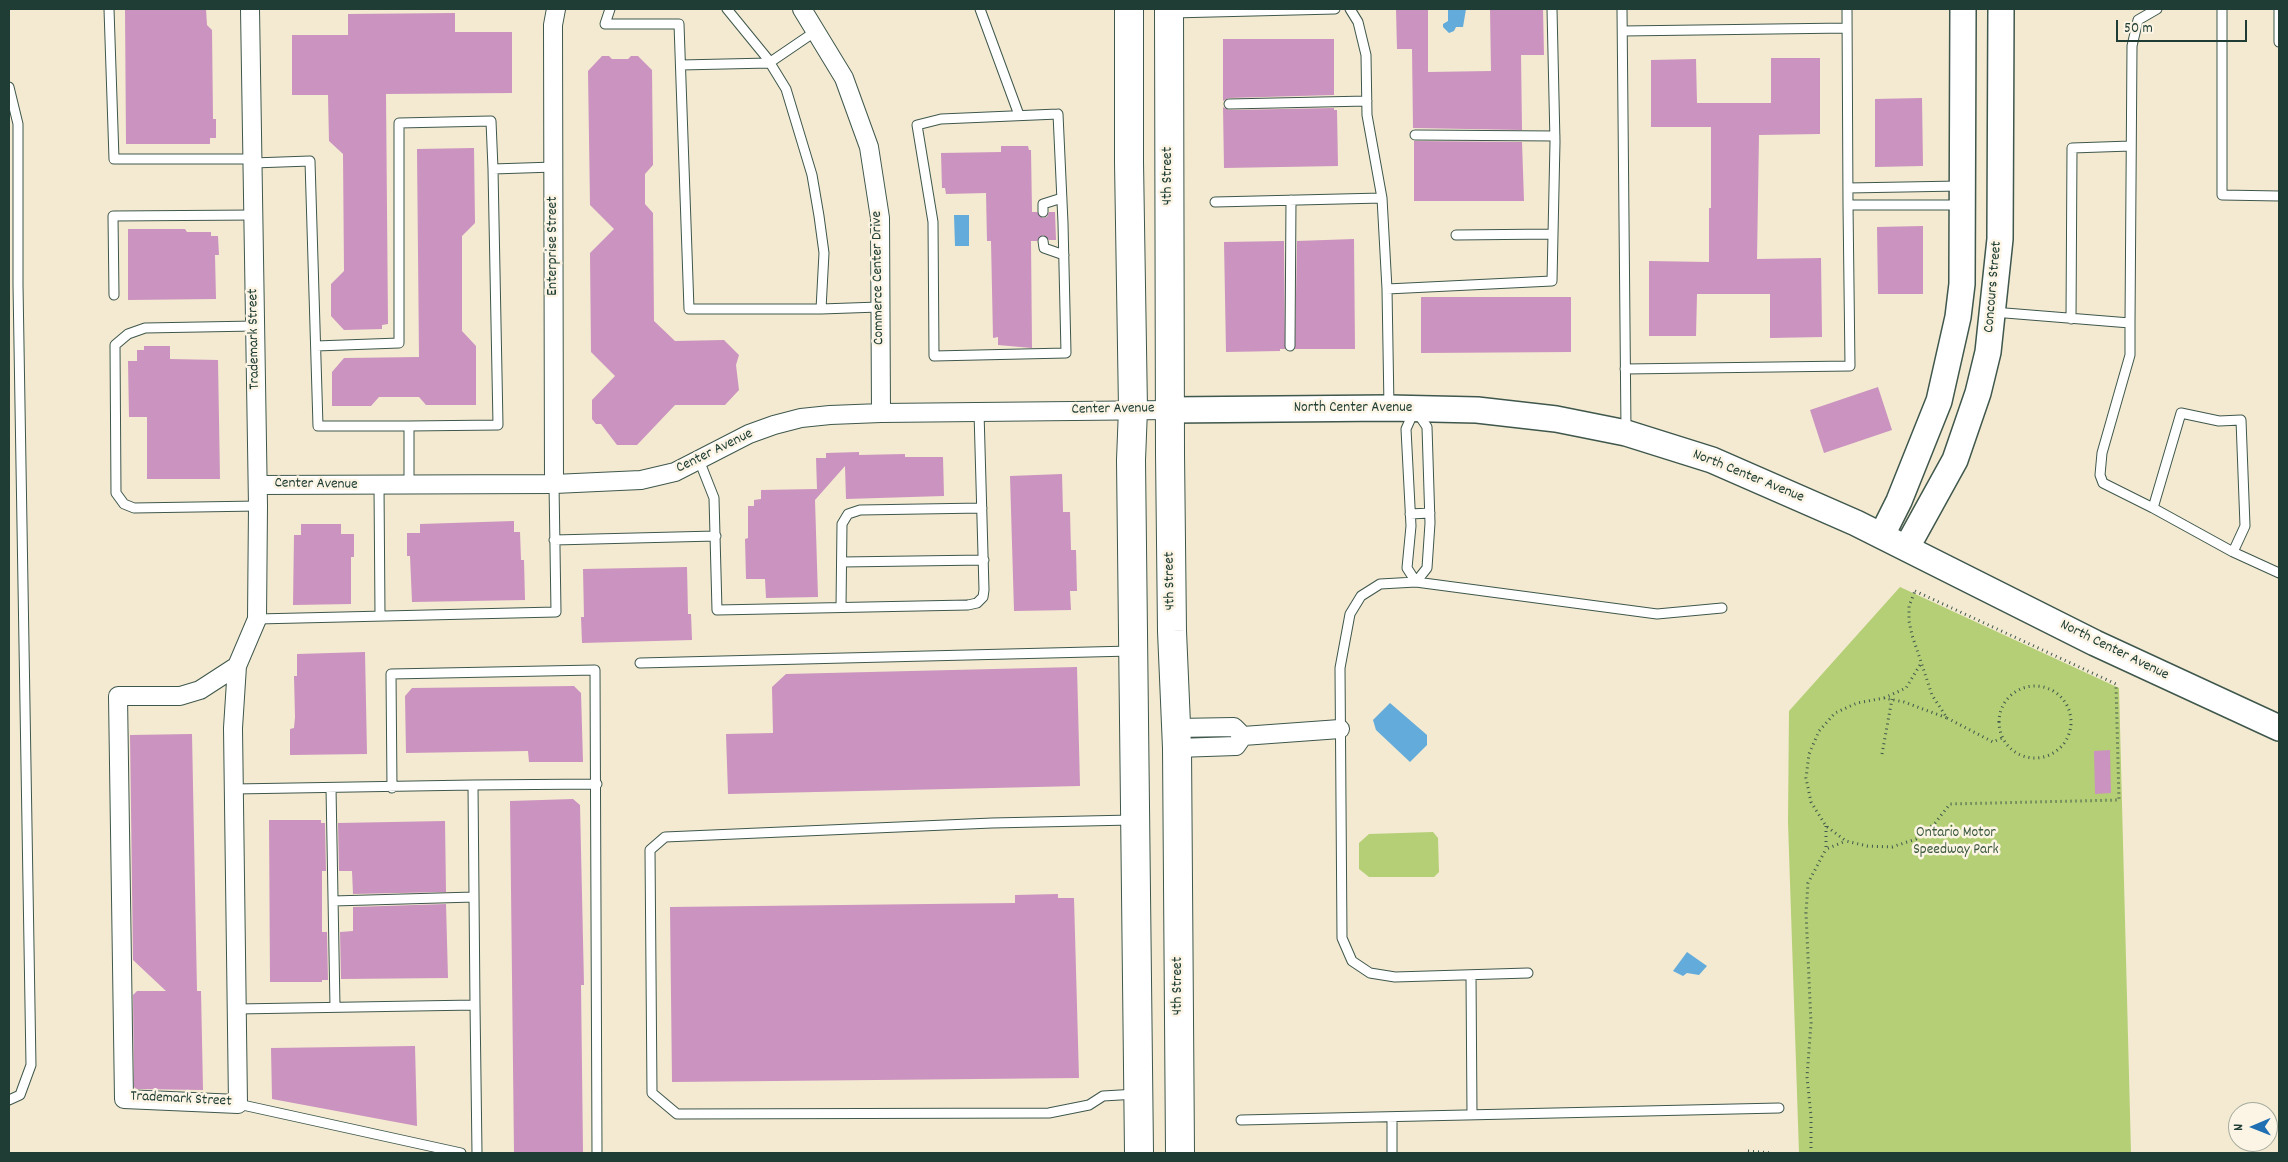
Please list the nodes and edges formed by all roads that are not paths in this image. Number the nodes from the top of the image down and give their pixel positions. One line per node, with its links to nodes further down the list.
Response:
1 (109, 9): 33 (lane)
2 (250, 9): 33 (street, Trademark Street)
3 (556, 9): 34 (street, Enterprise Street)
4 (610, 9): 25 (lane)
5 (727, 9): 24 (lane)
6 (802, 9): 21 (street, Commerce Center Drive)
7 (980, 9): 29 (lane)
8 (1129, 9): 63 (main road)
9 (1335, 9): 19 (lane)
10 (1350, 9): 27 (lane)
11 (1552, 9): 31 (lane)
12 (1622, 9): 22 (lane)
13 (1847, 9): 20 (lane)
14 (1963, 9): 37 (street)
15 (2001, 9): 54 (street, Concours Street)
16 (2157, 9): 32 (lane)
17 (2222, 9): 38 (lane)
18 (2279, 9): 23 (lane)
19 (1169, 11): 64 (main road, 4th Street)
20 (1847, 28): 22 (lane); 36 (lane)
21 (816, 31): 24 (lane); 52 (street, Commerce Center Drive)
22 (1623, 31): 60 (lane)
23 (2279, 42)
24 (769, 63): 25 (lane); 53 (lane)
25 (681, 64): 53 (lane)
26 (9, 87): 112 (lane)
27 (1367, 101): 28 (lane); 40 (lane)
28 (1229, 104)
29 (1019, 115): 39 (lane); 49 (lane)
30 (1415, 135): 31 (lane)
31 (1555, 136): 46 (lane)
32 (2131, 146): 55 (lane); 56 (lane)
33 (253, 161): 45 (street, Trademark Street); 58 (lane)
34 (554, 167): 35 (lane); 70 (street, Enterprise Street)
35 (493, 169): 58 (lane); 67 (lane)
36 (1848, 188): 37 (lane); 43 (lane)
37 (1962, 196): 43 (lane); 79 (street)
38 (2279, 196)
39 (1062, 198): 44 (lane); 49 (lane)
40 (1382, 198): 41 (lane); 50 (lane)
41 (1291, 200): 42 (lane); 59 (lane)
42 (1215, 202)
43 (1848, 205): 60 (lane)
44 (1043, 212)
45 (254, 215): 51 (lane); 57 (street, Trademark Street)
46 (1553, 234): 47 (lane); 50 (lane)
47 (1456, 235)
48 (1043, 241): 49 (lane)
49 (1064, 255)
50 (1387, 288): 61 (lane)
51 (114, 295)
52 (880, 307): 53 (lane); 66 (street, Commerce Center Drive)
53 (821, 309)
54 (1993, 312): 55 (lane); 82 (street, Concours Street)
55 (2071, 319): 56 (lane)
56 (2130, 324): 76 (lane)
57 (255, 326): 71 (street, Trademark Street); 74 (lane)
58 (316, 346): 67 (lane)
59 (1290, 346)
60 (1625, 369): 68 (lane)
61 (1389, 408): 62 (street, North Center Avenue); 64 (street, North Center Avenue)
62 (1415, 409): 68 (street, North Center Avenue); 77 (lane); 78 (lane)
63 (1133, 410): 64 (street, Center Avenue); 65 (street, Center Avenue); 92 (main road)
64 (1170, 410): 97 (main road, 4th Street)
65 (979, 412): 66 (street, Center Avenue); 75 (lane)
66 (881, 413): 69 (street, Center Avenue)
67 (409, 426): 72 (lane)
68 (1626, 433): 79 (street, North Center Avenue)
69 (699, 460): 70 (street, Center Avenue); 80 (lane)
70 (554, 484): 72 (street, Center Avenue); 81 (lane)
71 (258, 485): 73 (street, Center Avenue); 74 (street, Trademark Street)
72 (410, 485): 73 (street, Center Avenue)
73 (378, 486): 90 (lane)
74 (258, 506): 91 (street, Trademark Street)
75 (982, 508): 84 (lane); 85 (lane)
76 (2153, 508): 83 (lane); 83 (lane)
77 (1430, 513): 78 (lane); 87 (lane)
78 (1410, 514): 87 (lane)
79 (1882, 534): 82 (street, North Center Avenue)
80 (716, 536): 81 (lane); 88 (lane)
81 (554, 540): 90 (lane)
82 (1907, 548): 95 (street, North Center Avenue)
83 (2233, 552): 86 (lane)
84 (984, 560): 85 (lane); 88 (lane)
85 (842, 562): 88 (lane)
86 (2279, 574)
87 (1416, 582): 89 (lane); 96 (lane)
88 (842, 607)
89 (1722, 608)
90 (380, 616): 91 (lane)
91 (257, 619): 94 (street, Trademark Street)
92 (1133, 650): 93 (lane); 103 (main road)
93 (640, 663)
94 (237, 666): 102 (street, Trademark Street); 113 (street, Trademark Street)
95 (2279, 728)
96 (1340, 729): 97 (street); 107 (lane)
97 (1177, 738): 122 (main road, 4th Street)
98 (597, 784): 99 (lane); 101 (lane); 120 (lane)
99 (473, 785): 101 (lane); 104 (lane)
100 (331, 788): 101 (lane); 102 (lane); 105 (lane)
101 (392, 788)
102 (234, 789): 110 (street, Trademark Street)
103 (1135, 820): 111 (main road); 111 (lane)
104 (474, 897): 105 (lane); 108 (lane)
105 (333, 901): 109 (lane)
106 (1528, 973): 107 (lane)
107 (1471, 974): 115 (lane)
108 (475, 1005): 109 (lane); 119 (lane)
109 (335, 1007): 110 (lane)
110 (237, 1009): 113 (street, Trademark Street)
111 (1138, 1093): 121 (main road)
112 (9, 1100)
113 (238, 1104): 118 (lane)
114 (1779, 1108): 115 (lane)
115 (1472, 1115): 116 (lane)
116 (1392, 1117): 117 (lane); 123 (lane)
117 (1241, 1120)
118 (461, 1153)
119 (477, 1153)
120 (597, 1153)
121 (1139, 1153)
122 (1180, 1153)
123 (1392, 1153)

